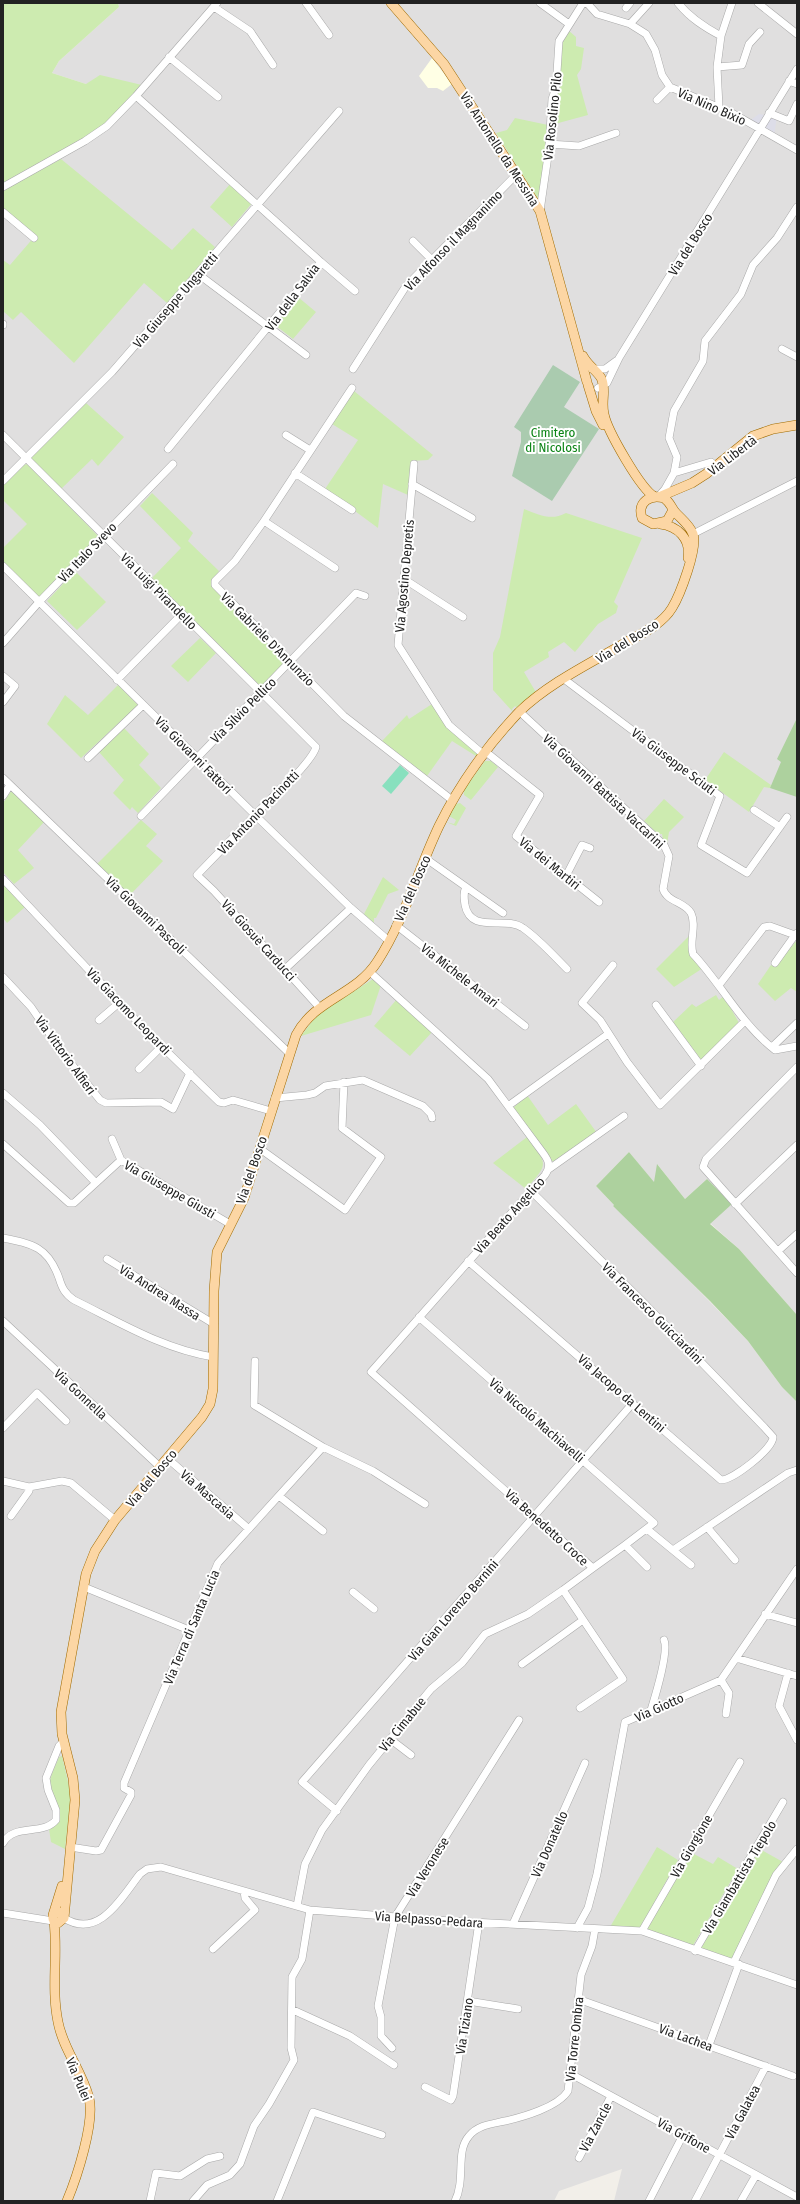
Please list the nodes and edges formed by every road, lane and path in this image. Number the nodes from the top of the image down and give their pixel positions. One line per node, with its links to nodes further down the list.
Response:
1 (306, 3): 15 (street)
2 (540, 3): 11 (street)
3 (583, 3): 11 (street, Via Rosolino Pilo)
4 (587, 3): 12 (street, Via Nino Bixio)
5 (649, 3): 12 (street)
6 (678, 3): 16 (street)
7 (732, 3): 16 (street)
8 (758, 3): 14 (street)
9 (391, 4): 35 (main road, Via Antonello da Messina)
10 (216, 5): 17 (street); 18 (street)
11 (568, 24): 33 (street, Via Rosolino Pilo)
12 (630, 24): 23 (street, Via Nino Bixio)
13 (760, 32): 19 (street)
14 (797, 34)
15 (329, 35)
16 (722, 36): 19 (street)
17 (170, 57): 24 (street); 25 (street)
18 (273, 65)
19 (717, 67): 28 (street)
20 (797, 68): 21 (street, Via del Bosco)
21 (789, 81): 22 (street); 30 (street, Via del Bosco)
22 (797, 84)
23 (670, 87): 26 (street); 28 (street, Via Nino Bixio)
24 (136, 96): 36 (street); 37 (street, Via della Salvia)
25 (218, 97)
26 (657, 100)
27 (797, 104): 30 (street)
28 (719, 107): 31 (street, Via Nino Bixio)
29 (339, 111): 37 (street, Via Giuseppe Ungaretti)
30 (769, 115): 31 (street, Via del Bosco)
31 (760, 129): 34 (street, Via Nino Bixio); 52 (street, Via del Bosco)
32 (616, 134): 33 (street)
33 (549, 144): 39 (street, Via Rosolino Pilo)
34 (797, 150)
35 (517, 174): 39 (main road, Via Antonello da Messina); 43 (street, Via Alfonso il Magnanimo)
36 (3, 187)
37 (259, 205): 44 (street, Via della Salvia); 45 (street, Via Giuseppe Ungaretti)
38 (797, 206): 67 (street)
39 (540, 211): 48 (main road, Via Antonello da Messina)
40 (3, 212): 41 (street)
41 (34, 238)
42 (413, 241): 43 (street)
43 (432, 260): 53 (street, Via Alfonso il Magnanimo)
44 (321, 262): 46 (street); 47 (street, Via della Salvia)
45 (198, 274): 47 (street); 62 (street, Via Giuseppe Ungaretti)
46 (355, 291)
47 (269, 328): 50 (street); 60 (street, Via della Salvia)
48 (576, 337): 54 (main road); 55 (main road)
49 (782, 349): 51 (street)
50 (306, 355)
51 (797, 357)
52 (619, 358): 54 (street, Via del Bosco); 54 (street)
53 (353, 369)
54 (600, 379): 55 (main road); 72 (main road)
55 (588, 383): 73 (main road)
56 (352, 388): 61 (street, Via Gabriele D'Annunzio)
57 (797, 425): 65 (main road, Via Libertà)
58 (3, 435): 62 (street, Via Luigi Pirandello)
59 (286, 435): 61 (street)
60 (168, 450)
61 (310, 450): 66 (street, Via Gabriele D'Annunzio)
62 (25, 457): 68 (street, Via Giuseppe Ungaretti); 80 (street, Via Luigi Pirandello)
63 (172, 464): 80 (street, Via Italo Svevo)
64 (414, 464): 71 (street, Via Agostino Depretis)
65 (716, 466): 67 (street); 70 (main road, Via Libertà)
66 (295, 473): 75 (street); 77 (street, Via Gabriele D'Annunzio)
67 (674, 473): 72 (street)
68 (3, 480)
69 (797, 481): 79 (street)
70 (692, 483): 72 (main road); 74 (main road)
71 (412, 484): 76 (street); 84 (street, Via Agostino Depretis)
72 (658, 497): 73 (main road); 74 (main road)
73 (641, 506): 78 (main road)
74 (673, 508): 78 (main road); 79 (main road)
75 (352, 510)
76 (472, 518)
77 (264, 521): 82 (street); 90 (street, Via Gabriele D'Annunzio)
78 (660, 524): 83 (main road)
79 (693, 534): 83 (main road)
80 (104, 536): 86 (street, Via Italo Svevo); 87 (street, Via Luigi Pirandello)
81 (3, 566): 86 (street, Via Giovanni Fattori)
82 (335, 568)
83 (686, 571): 92 (main road, Via del Bosco)
84 (404, 579): 88 (street); 99 (street, Via Agostino Depretis)
85 (365, 596): 90 (street, Via Silvio Pellico)
86 (39, 602): 89 (street, Via Italo Svevo); 93 (street, Via Giovanni Fattori)
87 (182, 614): 93 (street); 94 (street, Via Luigi Pirandello)
88 (463, 617)
89 (3, 643)
90 (291, 662): 94 (street, Via Silvio Pellico); 105 (street, Via Gabriele D'Annunzio)
91 (3, 676): 95 (street)
92 (564, 679): 97 (main road, Via del Bosco); 110 (street, Via Giuseppe Sciuti)
93 (117, 680): 96 (street, Via Giovanni Fattori)
94 (261, 692): 98 (street, Via Luigi Pirandello); 101 (street, Via Silvio Pellico)
95 (3, 702)
96 (143, 705): 100 (street); 101 (street, Via Giovanni Fattori)
97 (520, 712): 99 (main road, Via del Bosco); 129 (street, Via Giovanni Battista Vaccarini)
98 (316, 747): 107 (street, Via Antonio Pacinotti)
99 (485, 753): 105 (main road, Via del Bosco); 114 (street, Via dei Martiri)
100 (88, 758)
101 (197, 758): 107 (street, Via Giovanni Fattori); 108 (street, Via Silvio Pellico)
102 (3, 778): 103 (street, Via Giovanni Pascoli)
103 (10, 785): 104 (street); 141 (street, Via Giovanni Pascoli)
104 (3, 796)
105 (452, 800): 112 (main road, Via del Bosco)
106 (754, 810): 110 (street)
107 (255, 815): 113 (street, Via Antonio Pacinotti); 118 (street, Via Giovanni Fattori)
108 (141, 816)
109 (787, 817): 110 (street, Via Giuseppe Sciuti)
110 (780, 827)
111 (590, 848): 114 (street)
112 (425, 858): 116 (street); 120 (main road, Via del Bosco)
113 (198, 875): 126 (street, Via Giosuè Carducci)
114 (566, 876): 117 (street, Via dei Martiri)
115 (3, 879): 130 (street, Via Giacomo Leopardi)
116 (466, 886): 119 (street); 125 (street)
117 (599, 902)
118 (351, 908): 122 (street, Via Giovanni Fattori); 126 (street)
119 (503, 913)
120 (396, 924): 122 (main road, Via del Bosco); 136 (street, Via Michele Amari)
121 (796, 934): 123 (street); 129 (street)
122 (389, 941): 127 (main road, Via del Bosco)
123 (775, 963)
124 (613, 965): 137 (street)
125 (567, 968)
126 (285, 969): 132 (street, Via Giosuè Carducci)
127 (370, 972): 132 (main road, Via del Bosco); 149 (street, Via Beato Angelico)
128 (3, 977): 145 (street, Via Vittorio Alfieri)
129 (719, 985): 134 (street, Via Giovanni Battista Vaccarini)
130 (120, 1002): 133 (street); 138 (street, Via Giacomo Leopardi)
131 (656, 1005): 142 (street)
132 (319, 1007): 141 (main road, Via del Bosco)
133 (99, 1020)
134 (745, 1022): 140 (street, Via Giovanni Battista Vaccarini); 142 (street)
135 (797, 1023): 140 (street)
136 (525, 1026)
137 (608, 1034): 142 (street); 149 (street)
138 (162, 1046): 144 (street); 145 (street, Via Giacomo Leopardi)
139 (797, 1046): 140 (street)
140 (772, 1047)
141 (289, 1052): 148 (main road, Via del Bosco)
142 (701, 1066)
143 (797, 1067): 161 (street)
144 (139, 1069)
145 (190, 1072): 150 (street, Via Giacomo Leopardi)
146 (344, 1082): 148 (street); 152 (street); 156 (street)
147 (3, 1093): 159 (street)
148 (275, 1098): 150 (main road, Via del Bosco)
149 (508, 1106): 158 (street, Via Beato Angelico)
150 (271, 1111): 156 (main road, Via del Bosco)
151 (624, 1116): 158 (street)
152 (432, 1118)
153 (112, 1139): 157 (street)
154 (3, 1144): 159 (street, Via Giuseppe Giusti)
155 (797, 1145): 161 (street)
156 (259, 1148): 162 (main road, Via del Bosco)
157 (121, 1160): 159 (street, Via Giuseppe Giusti); 162 (street, Via Giuseppe Giusti)
158 (549, 1169): 160 (street, Via Beato Angelico)
159 (95, 1182)
160 (530, 1190): 167 (street, Via Beato Angelico); 178 (street, Via Francesco Guicciardini)
161 (736, 1204): 165 (street)
162 (230, 1224): 171 (main road, Via del Bosco)
163 (797, 1234): 165 (street)
164 (3, 1238): 172 (street)
165 (778, 1251): 168 (street)
166 (107, 1259): 171 (street, Via Andrea Massa)
167 (468, 1261): 169 (street, Via Beato Angelico); 175 (street, Via Jacopo da Lentini)
168 (797, 1272)
169 (419, 1317): 174 (street, Via Beato Angelico); 181 (street, Via Niccoló Machiavelli)
170 (3, 1321): 182 (street, Via Gonnella)
171 (214, 1324): 172 (main road, Via del Bosco)
172 (213, 1357): 180 (main road, Via del Bosco)
173 (255, 1361): 179 (street)
174 (371, 1372): 189 (street, Via Benedetto Croce)
175 (633, 1403): 178 (street, Via Jacopo da Lentini); 181 (street, Via Gian Lorenzo Bernini)
176 (66, 1421): 177 (street)
177 (3, 1428)
178 (773, 1437)
179 (323, 1447): 186 (street, Via Terra di Santa Lucia); 187 (street)
180 (167, 1458): 182 (main road, Via del Bosco); 192 (street, Via Mascasia)
181 (582, 1460): 189 (street, Via Gian Lorenzo Bernini); 193 (street, Via Niccoló Machiavelli)
182 (160, 1467): 190 (main road, Via del Bosco)
183 (797, 1470): 191 (street)
184 (3, 1481): 185 (street)
185 (29, 1488): 188 (street); 190 (street)
186 (279, 1496): 192 (street, Via Terra di Santa Lucia); 194 (street)
187 (425, 1504)
188 (11, 1516)
189 (535, 1516): 200 (street, Via Benedetto Croce); 227 (street, Via Gian Lorenzo Bernini)
190 (115, 1520): 202 (main road, Via del Bosco)
191 (707, 1527): 196 (street); 197 (street)
192 (249, 1529): 209 (street, Via Terra di Santa Lucia)
193 (647, 1529): 195 (street); 196 (street)
194 (323, 1531)
195 (625, 1545): 199 (street); 200 (street)
196 (674, 1550): 198 (street)
197 (735, 1560)
198 (691, 1564)
199 (646, 1567)
200 (593, 1568): 203 (street, Via Benedetto Croce)
201 (797, 1569): 206 (street)
202 (84, 1587): 209 (street); 222 (main road, Via del Bosco)
203 (563, 1590): 207 (street); 220 (street, Via Cimabue)
204 (353, 1592): 205 (street)
205 (374, 1609)
206 (766, 1614): 208 (street); 211 (street)
207 (583, 1620): 212 (street); 216 (street)
208 (797, 1623)
209 (189, 1630): 229 (street, Via Terra di Santa Lucia)
210 (664, 1640): 217 (street)
211 (736, 1658): 213 (street); 215 (street)
212 (522, 1664)
213 (788, 1673): 214 (street); 221 (street)
214 (797, 1676)
215 (721, 1680): 217 (street, Via Giotto); 218 (street)
216 (580, 1708)
217 (651, 1710): 239 (street, Via Giotto)
218 (726, 1714)
219 (519, 1720): 235 (street, Via Veronese)
220 (390, 1739): 223 (street); 227 (street, Via Cimabue)
221 (797, 1740)
222 (63, 1742): 228 (street); 229 (main road)
223 (411, 1755)
224 (740, 1762): 241 (street, Via Giorgione)
225 (585, 1763): 238 (street, Via Donatello)
226 (783, 1802): 243 (street, Via Giambattista Tiepolo)
227 (337, 1811): 232 (street, Via Cimabue)
228 (3, 1843)
229 (70, 1847): 236 (main road, Via Pulei)
230 (797, 1849): 244 (street)
231 (244, 1891): 232 (street, Via Belpasso-Pedara); 236 (street, Via Belpasso-Pedara); 242 (street)
232 (297, 1906): 233 (street, Via Belpasso-Pedara)
233 (310, 1910): 235 (street, Via Belpasso-Pedara); 249 (street)
234 (3, 1913): 236 (street)
235 (395, 1917): 237 (street, Via Belpasso-Pedara); 251 (street, Via Veronese)
236 (58, 1918): 265 (main road, Via Pulei)
237 (479, 1922): 238 (street, Via Belpasso-Pedara); 247 (street, Via Tiziano)
238 (513, 1924): 239 (street, Via Belpasso-Pedara)
239 (577, 1928): 240 (street, Via Belpasso-Pedara)
240 (595, 1930): 241 (street, Via Belpasso-Pedara); 246 (street, Via Torre Ombra)
241 (642, 1931): 243 (street, Via Belpasso-Pedara)
242 (213, 1949)
243 (695, 1951): 244 (street, Via Belpasso-Pedara)
244 (737, 1963): 245 (street, Via Belpasso-Pedara); 250 (street)
245 (797, 1985)
246 (578, 1999): 250 (street, Via Lachea); 254 (street, Via Torre Ombra)
247 (468, 2001): 248 (street); 256 (street, Via Tiziano)
248 (518, 2009)
249 (292, 2010): 252 (street); 267 (street)
250 (709, 2046): 253 (street, Via Lachea)
251 (392, 2048)
252 (394, 2065)
253 (766, 2066): 255 (street, Via Lachea); 260 (street, Via Galatea)
254 (571, 2074): 257 (street, Via Grifone); 269 (street, Via Torre Ombra)
255 (794, 2076)
256 (425, 2087)
257 (612, 2096): 259 (street, Via Grifone); 262 (street, Via Zancle)
258 (382, 2135): 268 (street)
259 (682, 2135): 260 (street, Via Grifone); 270 (street)
260 (719, 2155): 263 (street, Via Grifone); 271 (street, Via Galatea)
261 (220, 2156): 266 (street)
262 (579, 2158)
263 (756, 2175): 264 (street, Via Grifone); 272 (street)
264 (797, 2197)
265 (67, 2201)
266 (150, 2201)
267 (193, 2201)
268 (277, 2201)
269 (455, 2201)
270 (649, 2201)
271 (695, 2201)
272 (741, 2201)

